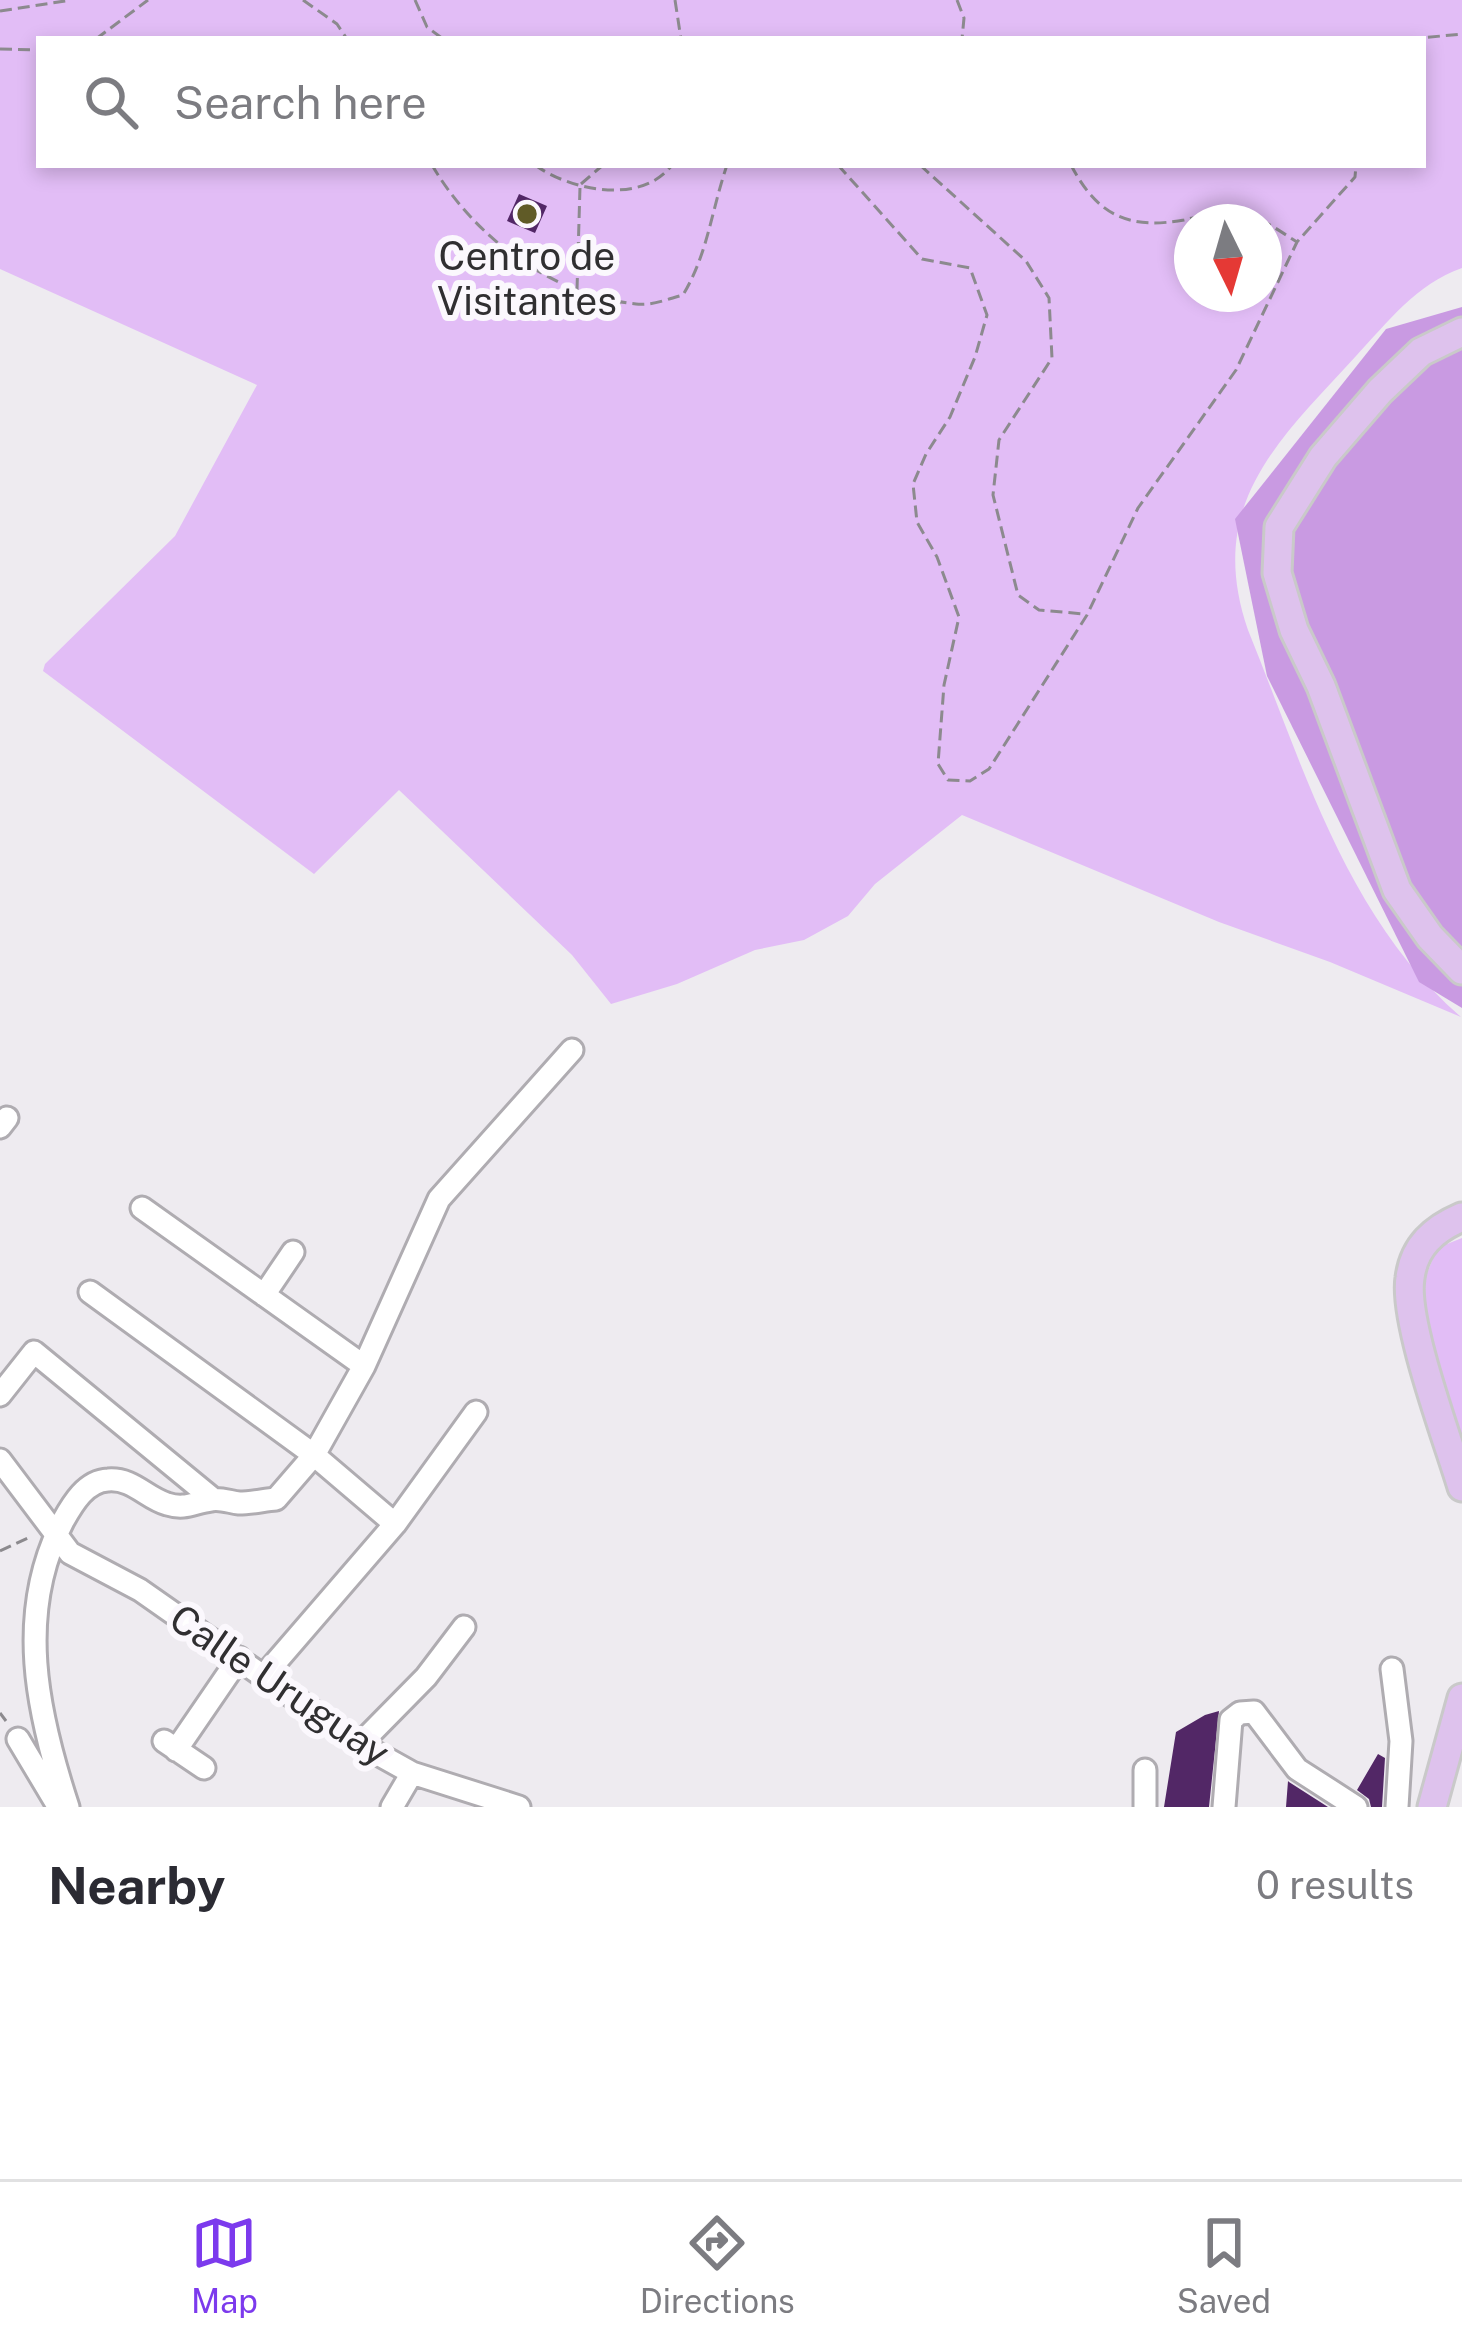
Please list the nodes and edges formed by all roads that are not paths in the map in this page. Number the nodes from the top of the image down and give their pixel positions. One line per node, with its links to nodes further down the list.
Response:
1 (1462, 332): 2 (main road)
2 (1462, 970)
3 (572, 1050): 9 (street)
4 (142, 1208): 8 (street)
5 (1462, 1217): 14 (main road)
6 (293, 1252): 8 (street)
7 (89, 1292): 12 (street)
8 (264, 1295): 9 (street)
9 (364, 1366): 12 (street)
10 (0, 1395): 15 (street)
11 (476, 1412): 16 (street)
12 (314, 1455): 15 (street); 16 (street)
13 (0, 1460): 17 (street, Calle Uruguay)
14 (1462, 1487)
15 (213, 1499): 17 (street)
16 (395, 1524): 21 (street)
17 (53, 1531): 19 (street, Calle Uruguay); 29 (street)
18 (464, 1627): 24 (street)
19 (239, 1658): 21 (street, Calle Uruguay); 25 (street)
20 (1392, 1669): 35 (street)
21 (263, 1677): 24 (street, Calle Uruguay)
22 (1462, 1698): 36 (main road)
23 (18, 1739): 28 (street)
24 (360, 1744): 27 (street, Calle Uruguay)
25 (204, 1768)
26 (1145, 1770): 32 (street)
27 (412, 1773): 30 (street); 31 (street, Calle Uruguay)
28 (58, 1807)
29 (68, 1807)
30 (392, 1807)
31 (519, 1807)
32 (1144, 1807)
33 (1224, 1807): 34 (street)
34 (1356, 1807)
35 (1397, 1807)
36 (1432, 1807)

